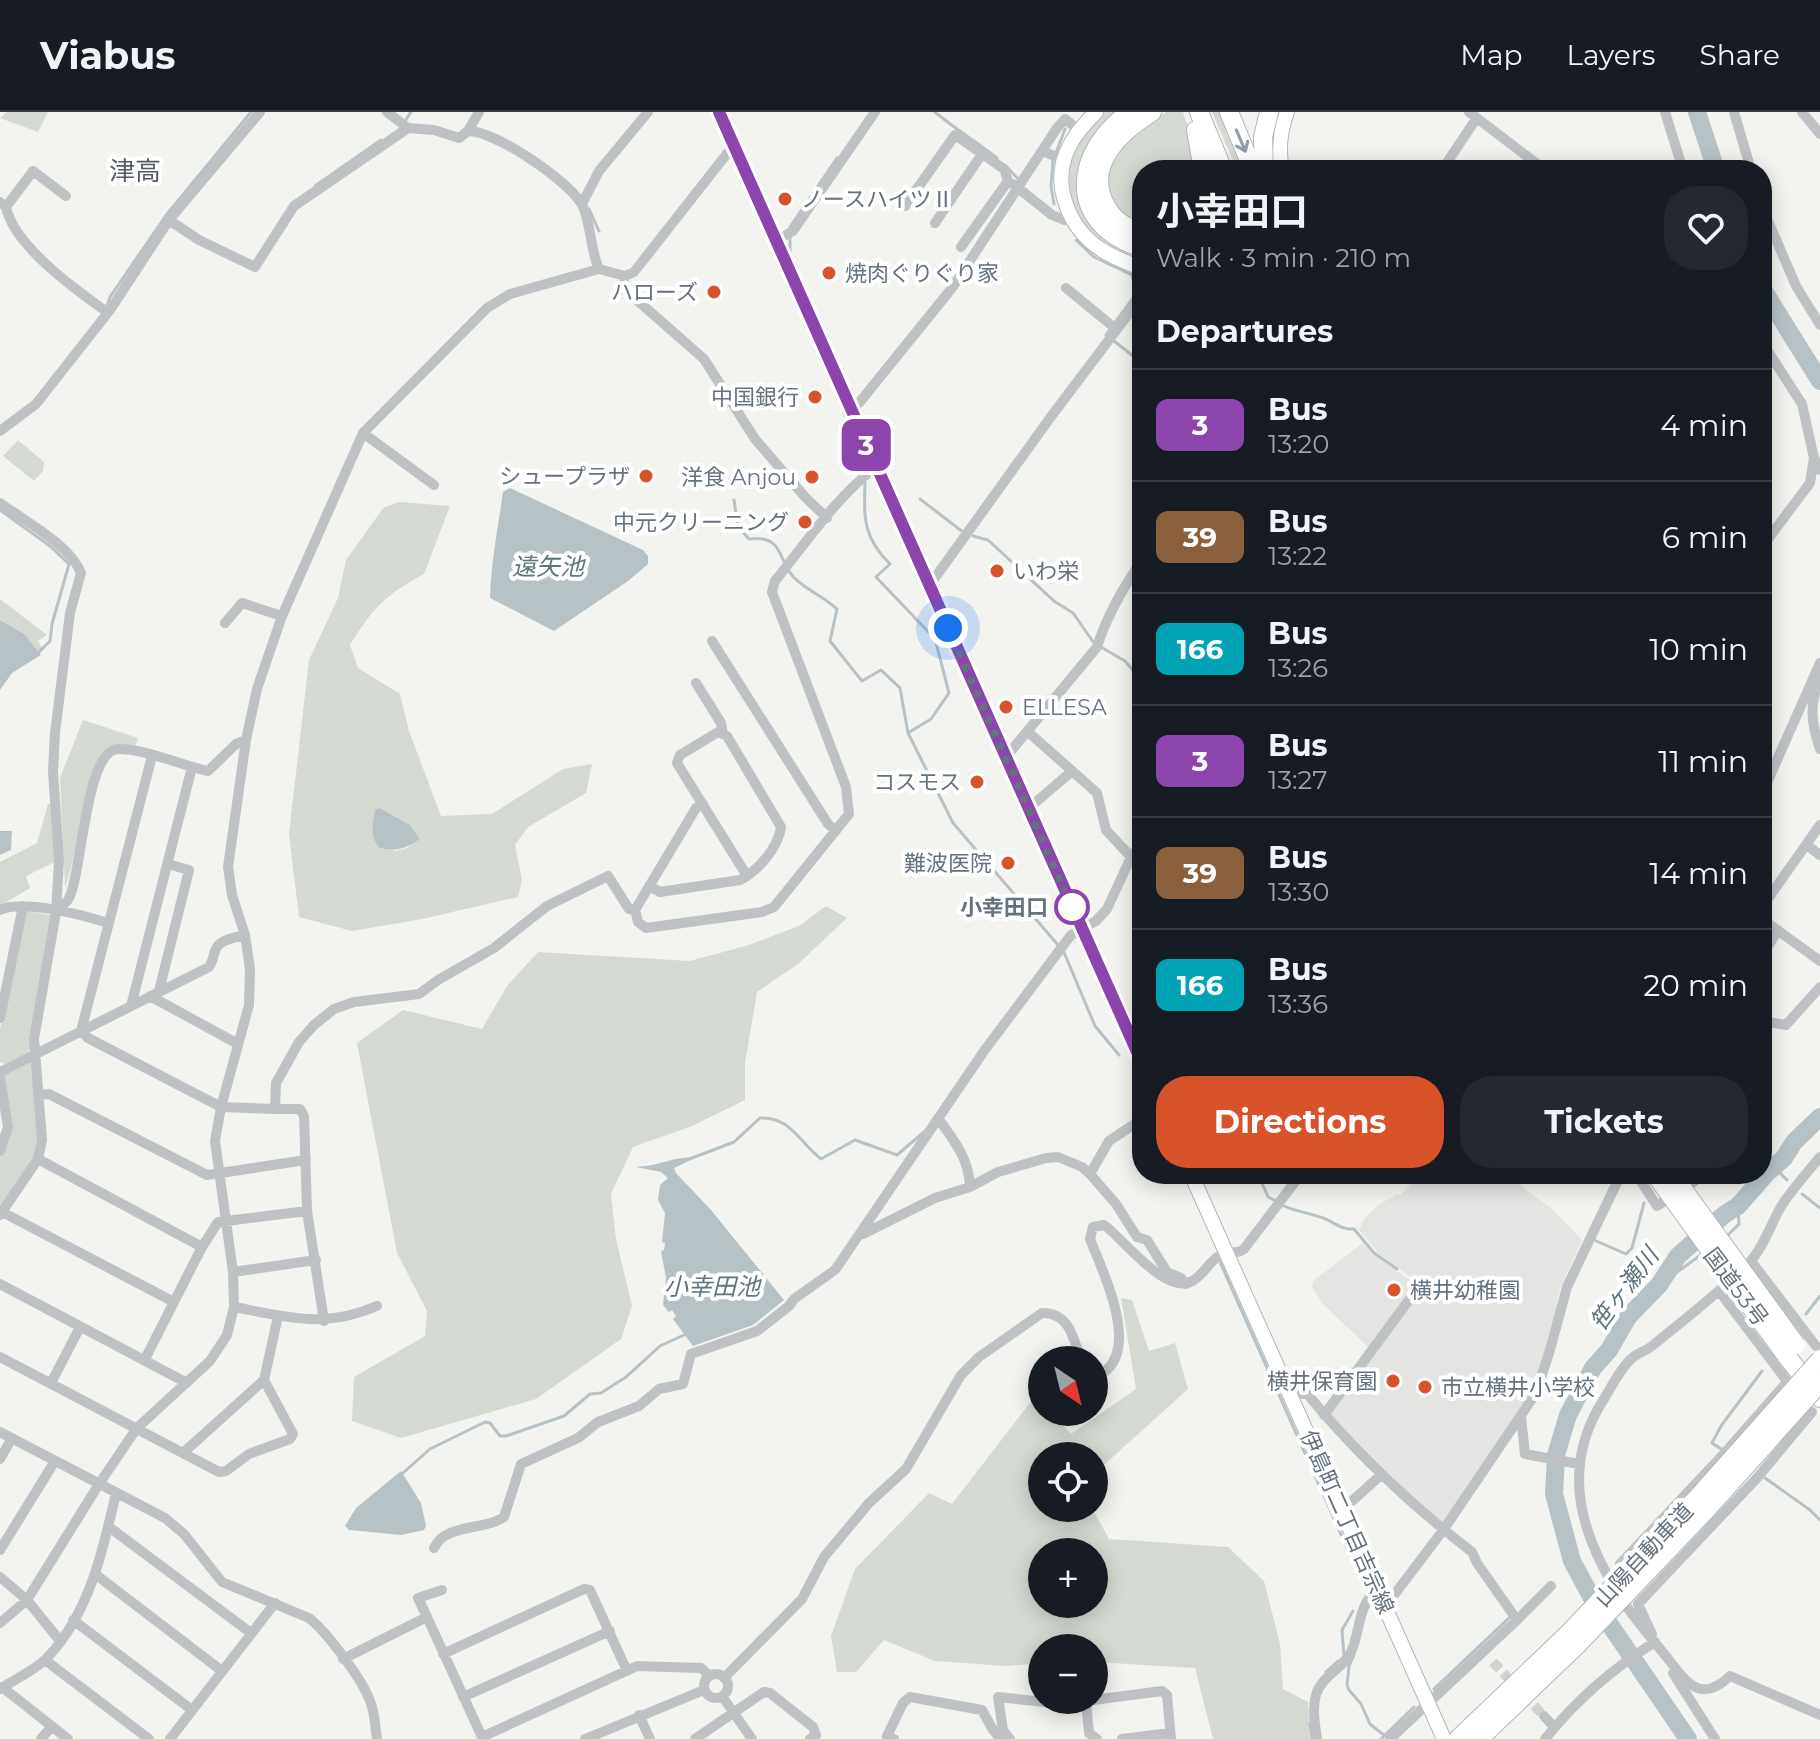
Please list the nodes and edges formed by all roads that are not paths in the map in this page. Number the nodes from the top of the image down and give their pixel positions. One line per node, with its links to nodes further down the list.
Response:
1 (260, 112): 40 (street)
2 (387, 112): 18 (street)
3 (479, 112): 19 (street)
4 (648, 112): 36 (street)
5 (719, 112): 22 (street)
6 (875, 112): 44 (street)
7 (1096, 112): 20 (street)
8 (1130, 112): 45 (highway)
9 (1152, 112): 42 (highway)
10 (1197, 112): 25 (highway); 26 (highway)
11 (1229, 112): 27 (highway, one-way to 27)
12 (1269, 112): 28 (highway)
13 (1287, 112): 29 (street)
14 (1665, 112): 32 (street)
15 (1734, 112): 33 (street)
16 (1802, 112): 21 (street)
17 (1472, 115): 30 (street); 31 (street)
18 (408, 128): 19 (street); 40 (street)
19 (468, 131): 36 (street)
20 (1080, 131): 24 (street); 24 (street)
21 (1820, 134)
22 (733, 146): 44 (street); 49 (street)
23 (982, 154): 34 (street); 38 (street); 41 (street)
24 (1054, 157): 34 (street); 39 (street)
25 (1202, 160)
26 (1219, 160)
27 (1249, 160)
28 (1264, 160)
29 (1280, 160)
30 (1447, 160)
31 (1532, 160)
32 (1680, 160)
33 (1748, 160)
34 (1014, 185): 39 (street); 46 (street); 56 (street)
35 (66, 196): 37 (street)
36 (582, 204): 48 (street)
37 (3, 205): 52 (street)
38 (905, 206)
39 (1071, 216): 47 (street)
40 (169, 220): 52 (street)
41 (935, 223)
42 (1132, 229)
43 (1772, 230): 53 (street)
44 (785, 235): 56 (street)
45 (1132, 244)
46 (961, 247)
47 (1132, 265)
48 (599, 269): 49 (street); 58 (street)
49 (625, 276): 65 (street)
50 (1066, 288): 54 (street)
51 (1132, 307): 54 (street)
52 (105, 311): 57 (street)
53 (1820, 325)
54 (1114, 327): 68 (street)
55 (1772, 358): 59 (street)
56 (850, 407): 60 (street)
57 (0, 431)
58 (363, 433): 62 (street); 69 (street)
59 (1814, 458): 61 (street); 63 (street)
60 (876, 467): 65 (street); 68 (street)
61 (1820, 470)
62 (434, 485)
63 (1815, 485): 66 (street)
64 (0, 503): 99 (street)
65 (827, 518): 87 (street)
66 (1772, 535)
67 (1132, 575): 75 (street)
68 (929, 586): 79 (street)
69 (282, 616): 70 (street); 77 (street)
70 (225, 623)
71 (712, 641): 87 (street)
72 (1820, 663): 82 (street)
73 (1820, 675): 78 (street)
74 (696, 683): 76 (street)
75 (1027, 731): 79 (street); 83 (street)
76 (723, 734): 84 (street); 93 (street)
77 (246, 740): 81 (street); 104 (street)
78 (1820, 748)
79 (1005, 754): 85 (street)
80 (152, 756): 81 (street); 99 (street); 100 (street)
81 (192, 767): 92 (street)
82 (1772, 771)
83 (1071, 772): 85 (street); 90 (street)
84 (703, 804): 93 (street); 94 (street)
85 (1029, 808): 102 (street)
86 (1820, 825): 88 (street)
87 (836, 831): 98 (street)
88 (1808, 846): 89 (street); 95 (street)
89 (1820, 855)
90 (1132, 856)
91 (1132, 859): 102 (street)
92 (168, 864): 110 (street); 111 (street)
93 (747, 876): 94 (street)
94 (649, 886): 98 (street)
95 (1772, 894)
96 (23, 906): 97 (street); 99 (street); 107 (street)
97 (0, 910)
98 (635, 910): 122 (street)
99 (56, 912): 100 (street); 117 (street)
100 (108, 923): 114 (street)
101 (1772, 926): 103 (street)
102 (1081, 928): 115 (street); 123 (street)
103 (1778, 930): 105 (street); 106 (street)
104 (245, 935): 110 (street); 116 (street)
105 (1772, 940)
106 (1820, 961)
107 (11, 967): 108 (street); 112 (street)
108 (0, 972)
109 (1820, 987): 113 (street)
110 (155, 994): 111 (street); 116 (street)
111 (131, 1006): 114 (street)
112 (0, 1018)
113 (1772, 1023)
114 (81, 1031): 117 (street); 121 (street)
115 (1132, 1041)
116 (238, 1044): 121 (street)
117 (37, 1053): 118 (street); 120 (street)
118 (0, 1072)
119 (0, 1078): 125 (street)
120 (39, 1095): 128 (street); 130 (street)
121 (221, 1107): 122 (street); 130 (street)
122 (275, 1109): 129 (street)
123 (938, 1118): 139 (street); 143 (street)
124 (1132, 1126): 131 (street)
125 (3, 1139): 126 (street)
126 (0, 1151)
127 (1820, 1157): 147 (street)
128 (38, 1159): 141 (street); 144 (street)
129 (306, 1160): 130 (street); 140 (street)
130 (219, 1174): 142 (street)
131 (1090, 1174): 139 (street); 150 (street)
132 (1196, 1184): 145 (street, 伊島町二丁目吉宗線)
133 (1293, 1184): 145 (street)
134 (1616, 1184): 176 (street)
135 (1643, 1184): 138 (street)
136 (1663, 1184): 161 (highway, 国道53号, bridge)
137 (1679, 1184): 161 (highway, 国道53号, bridge)
138 (1690, 1184)
139 (970, 1187): 143 (street)
140 (307, 1211): 142 (street); 146 (street)
141 (1, 1214): 153 (street)
142 (225, 1222): 144 (street); 148 (street)
143 (861, 1235): 191 (street)
144 (202, 1247): 153 (street)
145 (1228, 1253): 150 (street); 173 (street, 伊島町二丁目吉宗線)
146 (316, 1260): 148 (street); 157 (street)
147 (1751, 1261): 152 (street); 158 (street)
148 (233, 1272): 155 (street)
149 (0, 1284): 159 (street)
150 (1186, 1284): 166 (street)
151 (1421, 1288): 175 (street)
152 (1719, 1291): 163 (street); 184 (street)
153 (174, 1302): 165 (street)
154 (377, 1306): 157 (street)
155 (234, 1307): 156 (street); 171 (street)
156 (278, 1316): 157 (street); 168 (street)
157 (324, 1321)
158 (1798, 1322): 162 (street); 163 (street)
159 (80, 1327): 165 (street); 170 (street)
160 (1076, 1346): 219 (street)
161 (1791, 1349): 167 (highway, 国道53号); 174 (highway, 国道53号)
162 (1819, 1350): 208 (highway, 山陽自動車道, bridge)
163 (1766, 1353): 169 (street)
164 (0, 1357): 170 (street)
165 (145, 1359): 171 (street)
166 (1108, 1369)
167 (1820, 1374)
168 (264, 1380): 181 (street); 181 (street)
169 (1787, 1382): 174 (street); 200 (street)
170 (51, 1383): 178 (street)
171 (187, 1383): 178 (street)
172 (1820, 1383): 208 (highway, 山陽自動車道, bridge)
173 (1291, 1397): 175 (street); 188 (street, 伊島町二丁目吉宗線)
174 (1816, 1405): 177 (street); 200 (street)
175 (1324, 1415): 185 (street)
176 (1521, 1417): 184 (street); 190 (street)
177 (1820, 1422)
178 (137, 1428): 181 (street); 186 (street)
179 (0, 1432): 180 (street)
180 (12, 1438): 182 (street); 183 (street)
181 (183, 1453)
182 (0, 1459)
183 (55, 1461): 186 (street); 192 (street)
184 (1576, 1463): 210 (street)
185 (1381, 1475): 188 (street); 190 (street)
186 (99, 1484): 187 (street); 198 (street)
187 (116, 1493): 189 (street); 199 (street)
188 (1342, 1510): 197 (street, 伊島町二丁目吉宗線)
189 (109, 1527): 193 (street); 207 (street)
190 (1444, 1529): 201 (street); 203 (street)
191 (434, 1548)
192 (0, 1550)
193 (95, 1574): 204 (street); 216 (street)
194 (0, 1577): 198 (street)
195 (1551, 1586): 203 (street)
196 (442, 1590): 202 (street)
197 (1377, 1590): 201 (street, 伊島町二丁目吉宗線); 253 (street)
198 (27, 1600): 205 (street); 209 (street)
199 (275, 1603): 207 (street); 213 (street)
200 (1638, 1604): 210 (street)
201 (1385, 1607): 226 (street, 伊島町二丁目吉宗線)
202 (427, 1617): 212 (street); 213 (street)
203 (1514, 1617): 211 (street)
204 (73, 1620): 209 (street); 227 (street)
205 (0, 1623)
206 (610, 1631): 212 (street); 217 (street); 223 (street)
207 (251, 1633): 216 (street)
208 (1574, 1639): 237 (highway, 山陽自動車道)
209 (60, 1641): 214 (street)
210 (1652, 1644): 231 (street); 234 (street); 256 (street)
211 (1485, 1652): 215 (street); 226 (street)
212 (443, 1654): 223 (street)
213 (343, 1659): 242 (street)
214 (45, 1660): 220 (street); 240 (street)
215 (1493, 1662)
216 (222, 1671): 227 (street)
217 (627, 1671): 218 (street); 236 (street)
218 (710, 1676): 219 (street); 221 (street)
219 (724, 1678): 222 (street)
220 (1, 1688): 233 (street)
221 (704, 1690): 222 (street); 230 (street)
222 (722, 1696): 228 (street)
223 (463, 1697): 236 (street)
224 (1108, 1699): 235 (street)
225 (1028, 1700): 250 (street)
226 (1429, 1704): 237 (street, 伊島町二丁目吉宗線); 254 (street)
227 (192, 1710): 241 (street)
228 (734, 1713): 245 (street); 246 (street); 247 (street)
229 (1087, 1714): 251 (street)
230 (639, 1715): 243 (street); 244 (street)
231 (1820, 1715)
232 (1544, 1716): 234 (street)
233 (52, 1726): 238 (street); 239 (street)
234 (1554, 1727): 255 (street)
235 (1170, 1736): 252 (street)
236 (482, 1738)
237 (1460, 1738)
238 (41, 1739)
239 (68, 1739)
240 (149, 1739)
241 (170, 1739)
242 (377, 1739)
243 (585, 1739)
244 (650, 1739)
245 (695, 1739)
246 (752, 1739)
247 (810, 1739)
248 (894, 1739): 249 (street)
249 (1001, 1739)
250 (1010, 1739)
251 (1097, 1739)
252 (1122, 1739)
253 (1317, 1739)
254 (1390, 1739)
255 (1545, 1739)
256 (1715, 1739)

